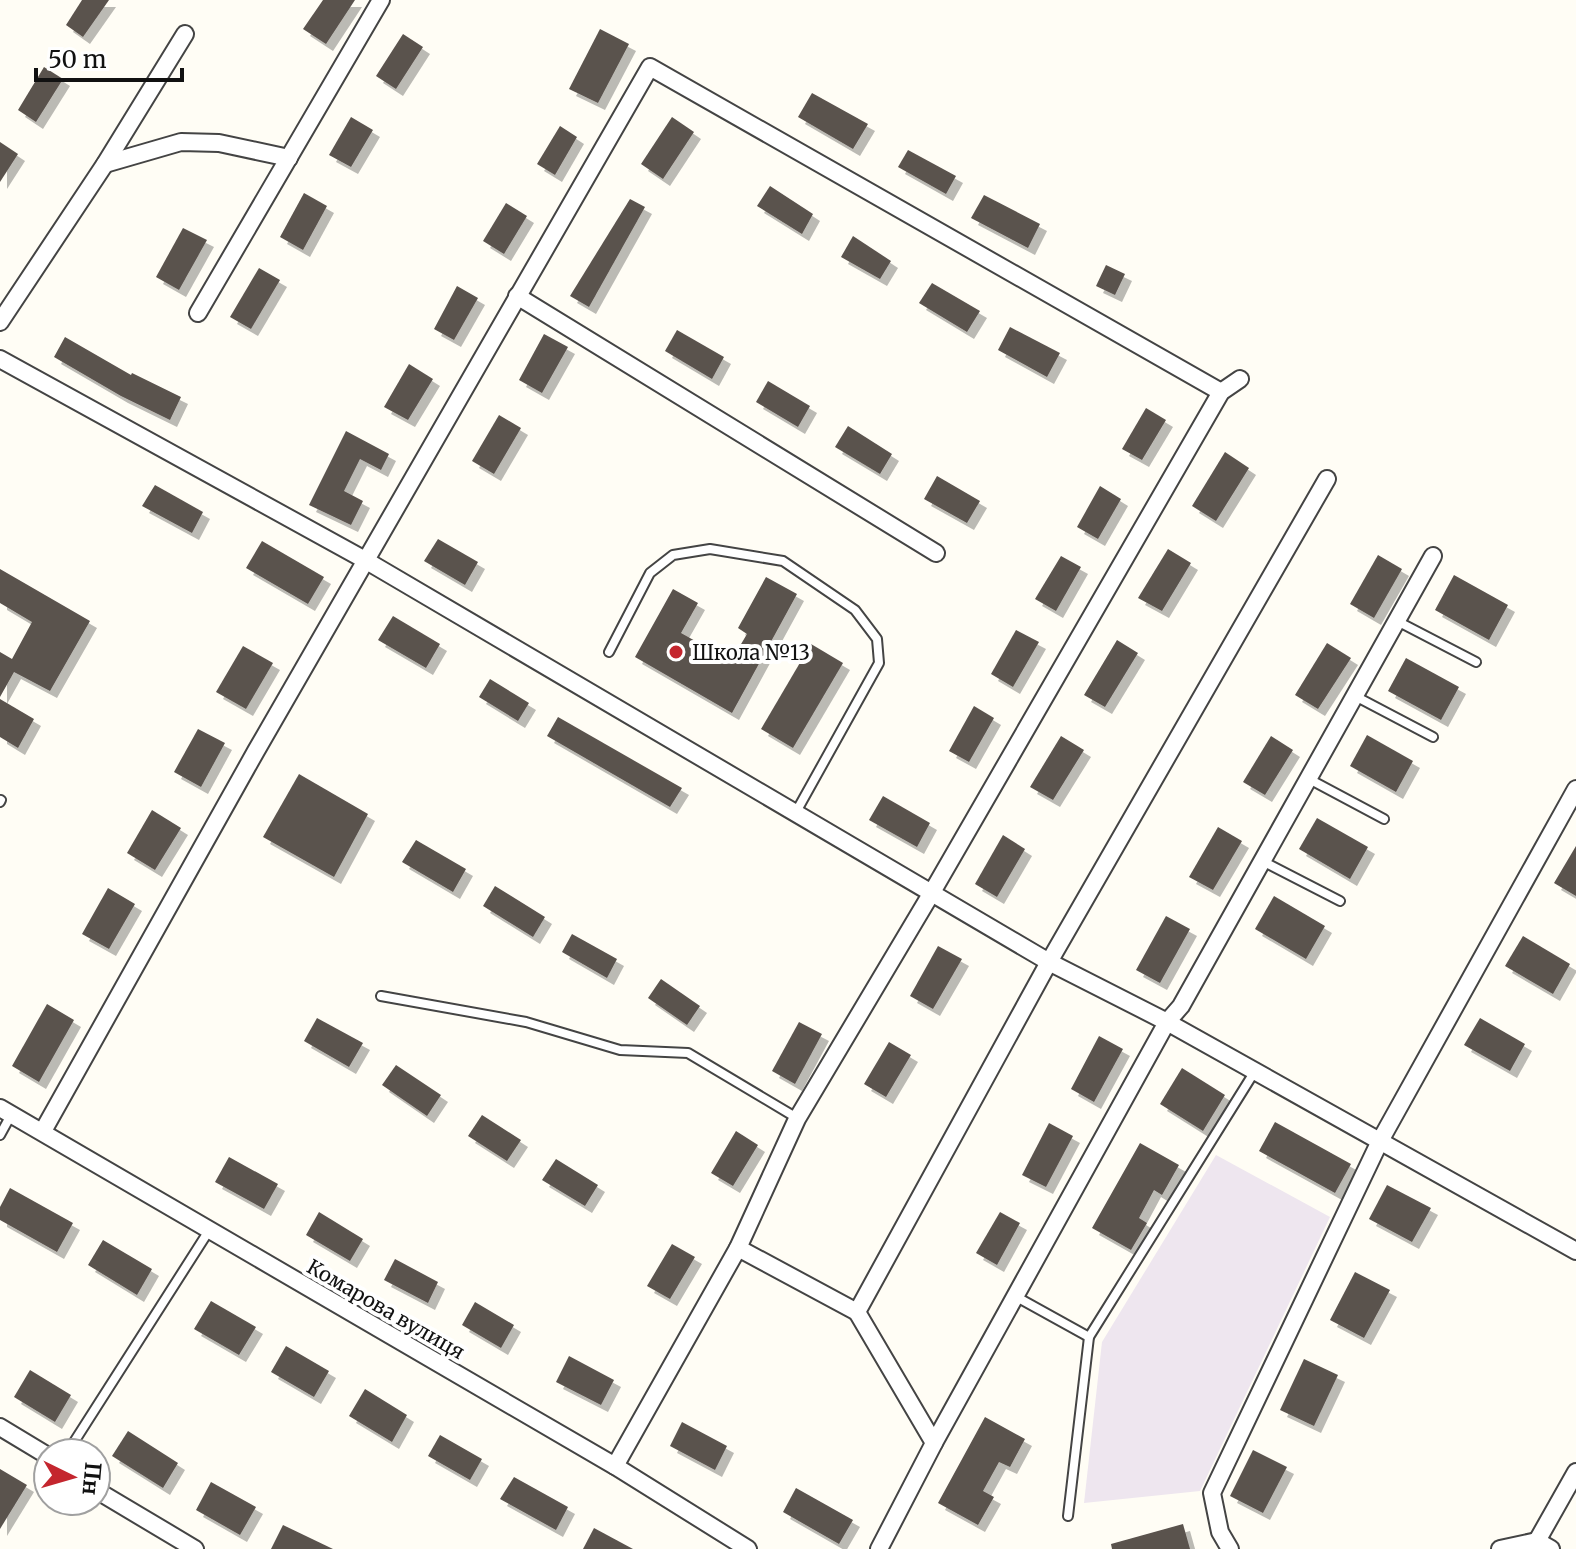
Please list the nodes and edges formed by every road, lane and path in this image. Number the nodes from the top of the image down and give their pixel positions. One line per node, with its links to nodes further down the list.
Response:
1 (381, 0): 3 (street)
2 (185, 34): 4 (street)
3 (289, 158): 4 (street); 6 (street)
4 (105, 164): 7 (street)
5 (517, 296): 10 (street); 12 (street); 14 (street)
6 (198, 313)
7 (0, 322)
8 (0, 359): 14 (street)
9 (1240, 379): 10 (street)
10 (1221, 392): 25 (street)
11 (1327, 479): 27 (street)
12 (936, 553)
13 (1433, 556): 15 (street)
14 (365, 560): 22 (street); 33 (street)
15 (1396, 620): 17 (lane); 18 (street)
16 (609, 652): 22 (lane)
17 (1476, 662)
18 (1354, 696): 19 (lane); 20 (street)
19 (1433, 737)
20 (1308, 779): 23 (lane); 24 (street)
21 (1576, 789): 35 (street)
22 (796, 812): 25 (street)
23 (1384, 819)
24 (1262, 861): 26 (lane); 29 (street)
25 (931, 894): 27 (street); 32 (street)
26 (1340, 901)
27 (1049, 962): 29 (street); 40 (street)
28 (381, 996): 32 (lane)
29 (1167, 1022): 30 (street); 39 (street)
30 (1255, 1071): 35 (street); 41 (lane)
31 (6, 1111): 33 (street, Комарова вулиця); 34 (lane)
32 (797, 1119): 37 (street)
33 (43, 1131): 36 (street, Комарова вулиця)
34 (0, 1135)
35 (1380, 1141): 38 (street); 54 (street)
36 (210, 1229): 43 (lane); 46 (street, Комарова вулиця)
37 (738, 1248): 40 (street); 46 (street)
38 (1576, 1251)
39 (1015, 1296): 41 (lane); 44 (street)
40 (857, 1312): 44 (street)
41 (1089, 1337): 49 (lane)
42 (0, 1427): 45 (street)
43 (77, 1437)
44 (934, 1443): 53 (street)
45 (32, 1446)
46 (615, 1466): 52 (street, Комарова вулиця)
47 (1576, 1472): 50 (street)
48 (112, 1500): 51 (street)
49 (1068, 1516)
50 (1544, 1545): 55 (street)
51 (195, 1549)
52 (748, 1549)
53 (879, 1549)
54 (1230, 1549)
55 (1500, 1549)

